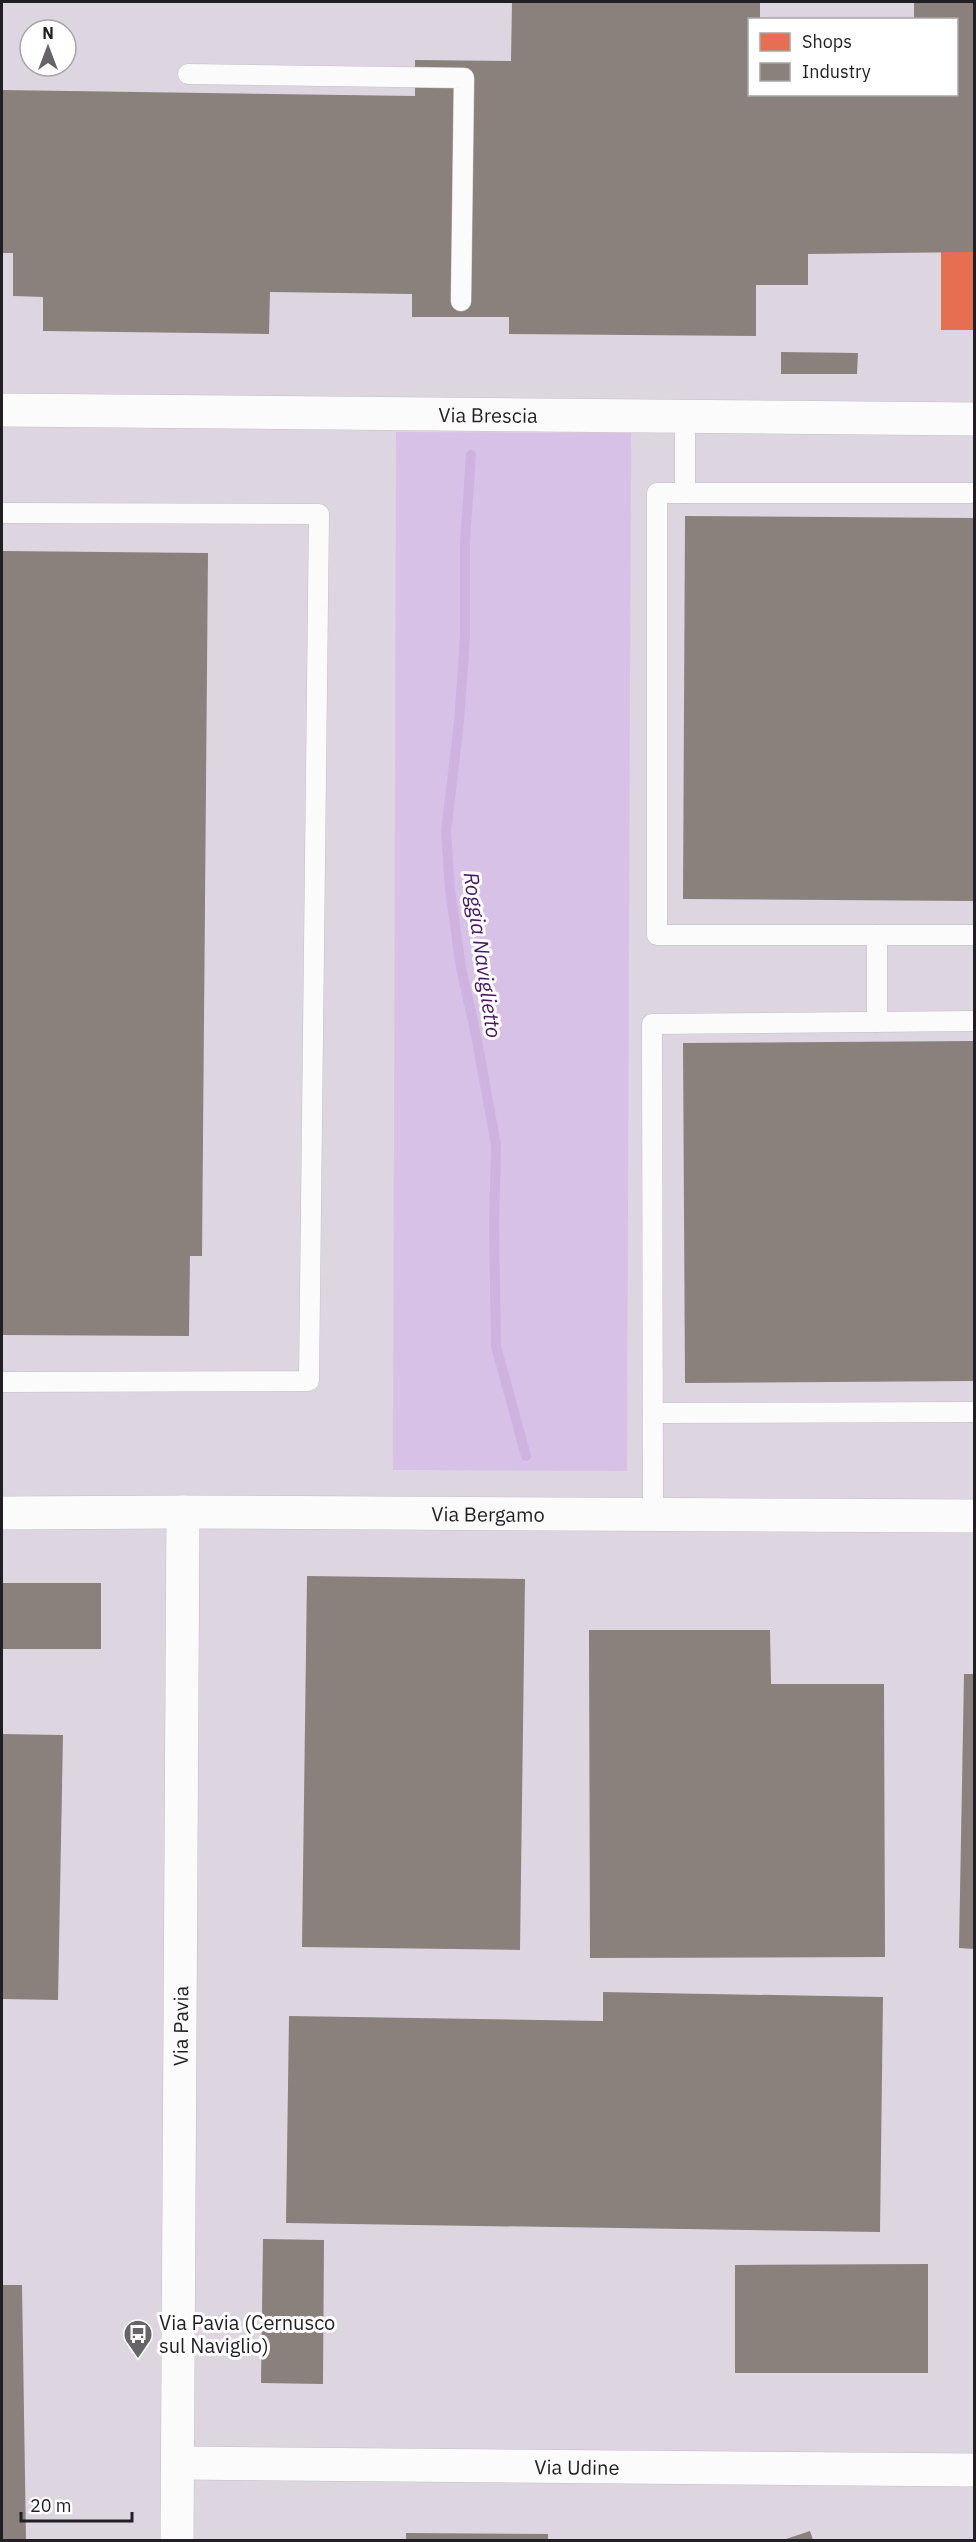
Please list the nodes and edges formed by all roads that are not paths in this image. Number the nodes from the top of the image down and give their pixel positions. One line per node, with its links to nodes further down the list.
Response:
1 (188, 74): 2 (lane)
2 (461, 301)
3 (2, 410): 4 (street, Via Brescia)
4 (685, 416): 5 (street, Via Brescia); 6 (lane)
5 (975, 419)
6 (685, 493): 7 (lane); 9 (lane)
7 (975, 493)
8 (2, 513): 13 (lane)
9 (877, 935): 10 (lane); 12 (lane)
10 (975, 935)
11 (975, 1021): 12 (lane)
12 (877, 1022): 15 (lane)
13 (2, 1382)
14 (975, 1412): 15 (lane)
15 (653, 1413): 18 (lane)
16 (183, 1512): 17 (street, Via Bergamo); 18 (street, Via Bergamo); 20 (street, Via Pavia)
17 (2, 1513)
18 (653, 1514): 19 (street, Via Bergamo)
19 (975, 1516)
20 (178, 2463): 21 (street, Via Udine); 22 (street, Via Pavia)
21 (975, 2470)
22 (177, 2541)

